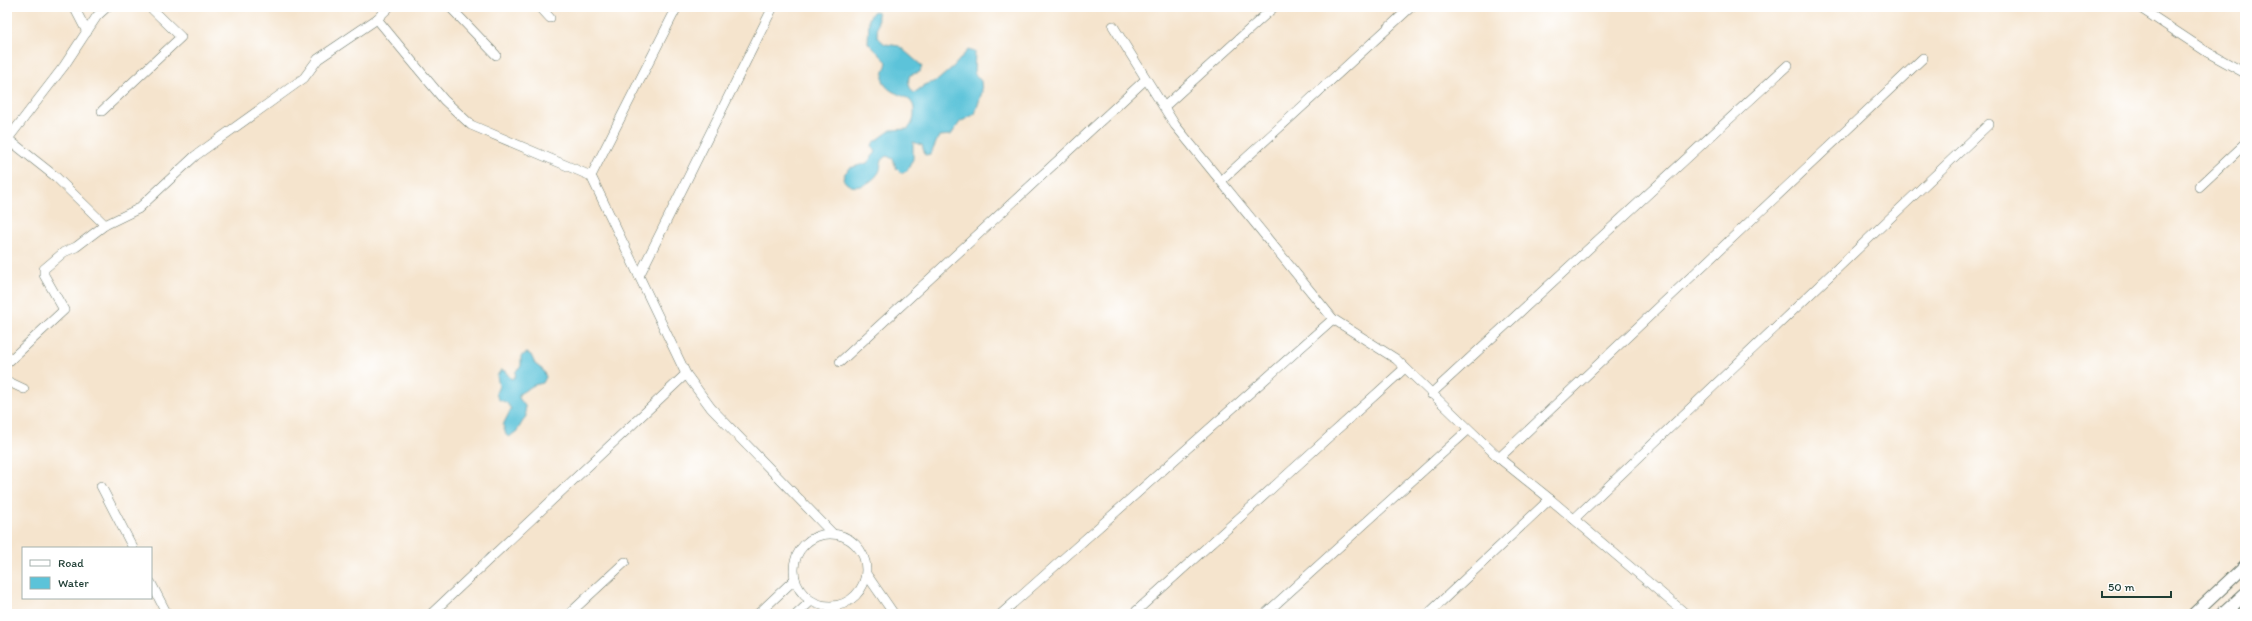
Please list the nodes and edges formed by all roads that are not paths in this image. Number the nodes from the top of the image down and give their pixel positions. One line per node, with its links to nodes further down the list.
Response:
1 (74, 7): 15 (street)
2 (107, 7): 15 (street)
3 (150, 7): 22 (street)
4 (389, 7): 12 (street)
5 (450, 7): 16 (street)
6 (540, 7): 13 (street)
7 (677, 7): 26 (street)
8 (773, 7): 30 (street)
9 (1274, 7): 21 (street)
10 (1411, 7): 27 (street)
11 (2139, 7): 19 (street)
12 (377, 18): 26 (street); 29 (street)
13 (550, 18)
14 (1112, 26): 20 (street)
15 (87, 32): 24 (street)
16 (496, 55)
17 (1923, 58): 40 (street)
18 (1788, 65): 38 (street)
19 (2245, 73)
20 (1146, 79): 21 (street); 32 (street)
21 (1164, 107): 27 (street)
22 (102, 111)
23 (1989, 124): 43 (street)
24 (8, 140): 29 (street)
25 (2245, 144): 28 (street)
26 (591, 176): 30 (street)
27 (1221, 181): 31 (street)
28 (2199, 187)
29 (105, 225): 33 (street)
30 (639, 276): 35 (street)
31 (1333, 318): 34 (street); 59 (street)
32 (840, 362)
33 (7, 363)
34 (1405, 368): 38 (street); 60 (street)
35 (686, 374): 44 (street); 54 (street)
36 (7, 381): 37 (street)
37 (24, 389)
38 (1431, 394): 39 (street)
39 (1468, 430): 40 (street); 61 (street)
40 (1499, 458): 42 (street)
41 (101, 486): 45 (street)
42 (1550, 498): 43 (street); 62 (street)
43 (1574, 519): 63 (street)
44 (832, 533): 48 (street); 49 (street)
45 (132, 547)
46 (625, 562): 55 (street)
47 (2245, 566): 64 (main road)
48 (867, 574): 52 (street); 58 (street)
49 (795, 580): 52 (street); 56 (street)
50 (152, 585): 53 (street)
51 (2245, 594): 65 (main road)
52 (811, 601): 57 (street)
53 (167, 614)
54 (431, 614)
55 (569, 614)
56 (758, 614)
57 (797, 614)
58 (894, 614)
59 (1001, 614)
60 (1133, 614)
61 (1265, 614)
62 (1428, 614)
63 (1686, 614)
64 (2194, 614)
65 (2223, 614)

